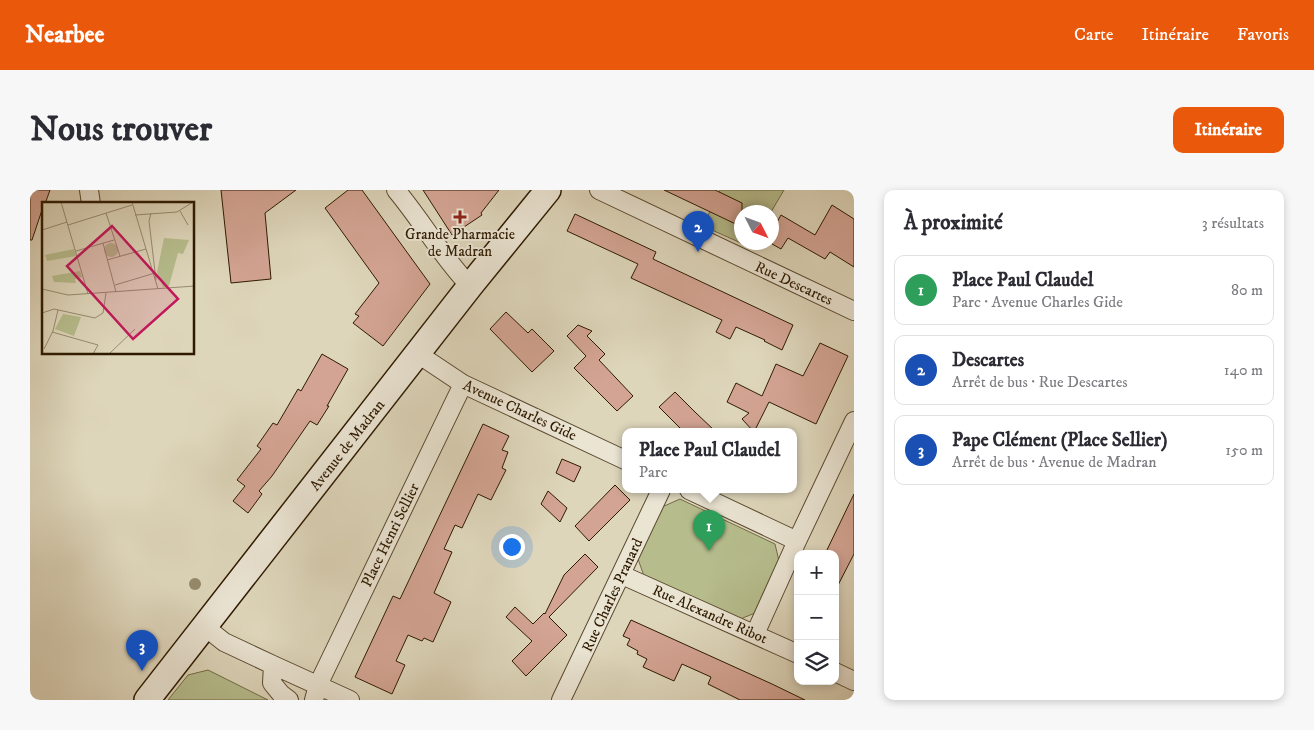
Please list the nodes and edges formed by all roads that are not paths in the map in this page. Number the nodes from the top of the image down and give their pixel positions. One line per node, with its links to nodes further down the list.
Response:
1 (396, 190): 4 (street)
2 (548, 190): 4 (main road, Avenue de Madran)
3 (599, 190): 5 (street, Rue Descartes)
4 (470, 286): 6 (main road, Avenue de Madran)
5 (854, 311)
6 (418, 354): 7 (street, Avenue Charles Gide); 14 (main road, Avenue de Madran)
7 (463, 384): 9 (street, Avenue Charles Gide); 20 (street, Place Henri Sellier)
8 (854, 422): 12 (street)
9 (622, 459)
10 (660, 493): 13 (street, Rue Charles Pranard)
11 (696, 493): 12 (street)
12 (797, 542): 15 (street)
13 (622, 575): 15 (street, Rue Alexandre Ribot); 24 (street, Rue Charles Pranard)
14 (204, 626): 17 (street); 21 (main road, Avenue de Madran)
15 (755, 634): 16 (street, Rue Alexandre Ribot)
16 (794, 652)
17 (273, 665): 20 (street); 22 (street)
18 (839, 674): 19 (street)
19 (854, 681)
20 (316, 692): 23 (street)
21 (147, 700)
22 (289, 700)
23 (350, 700)
24 (561, 700)

